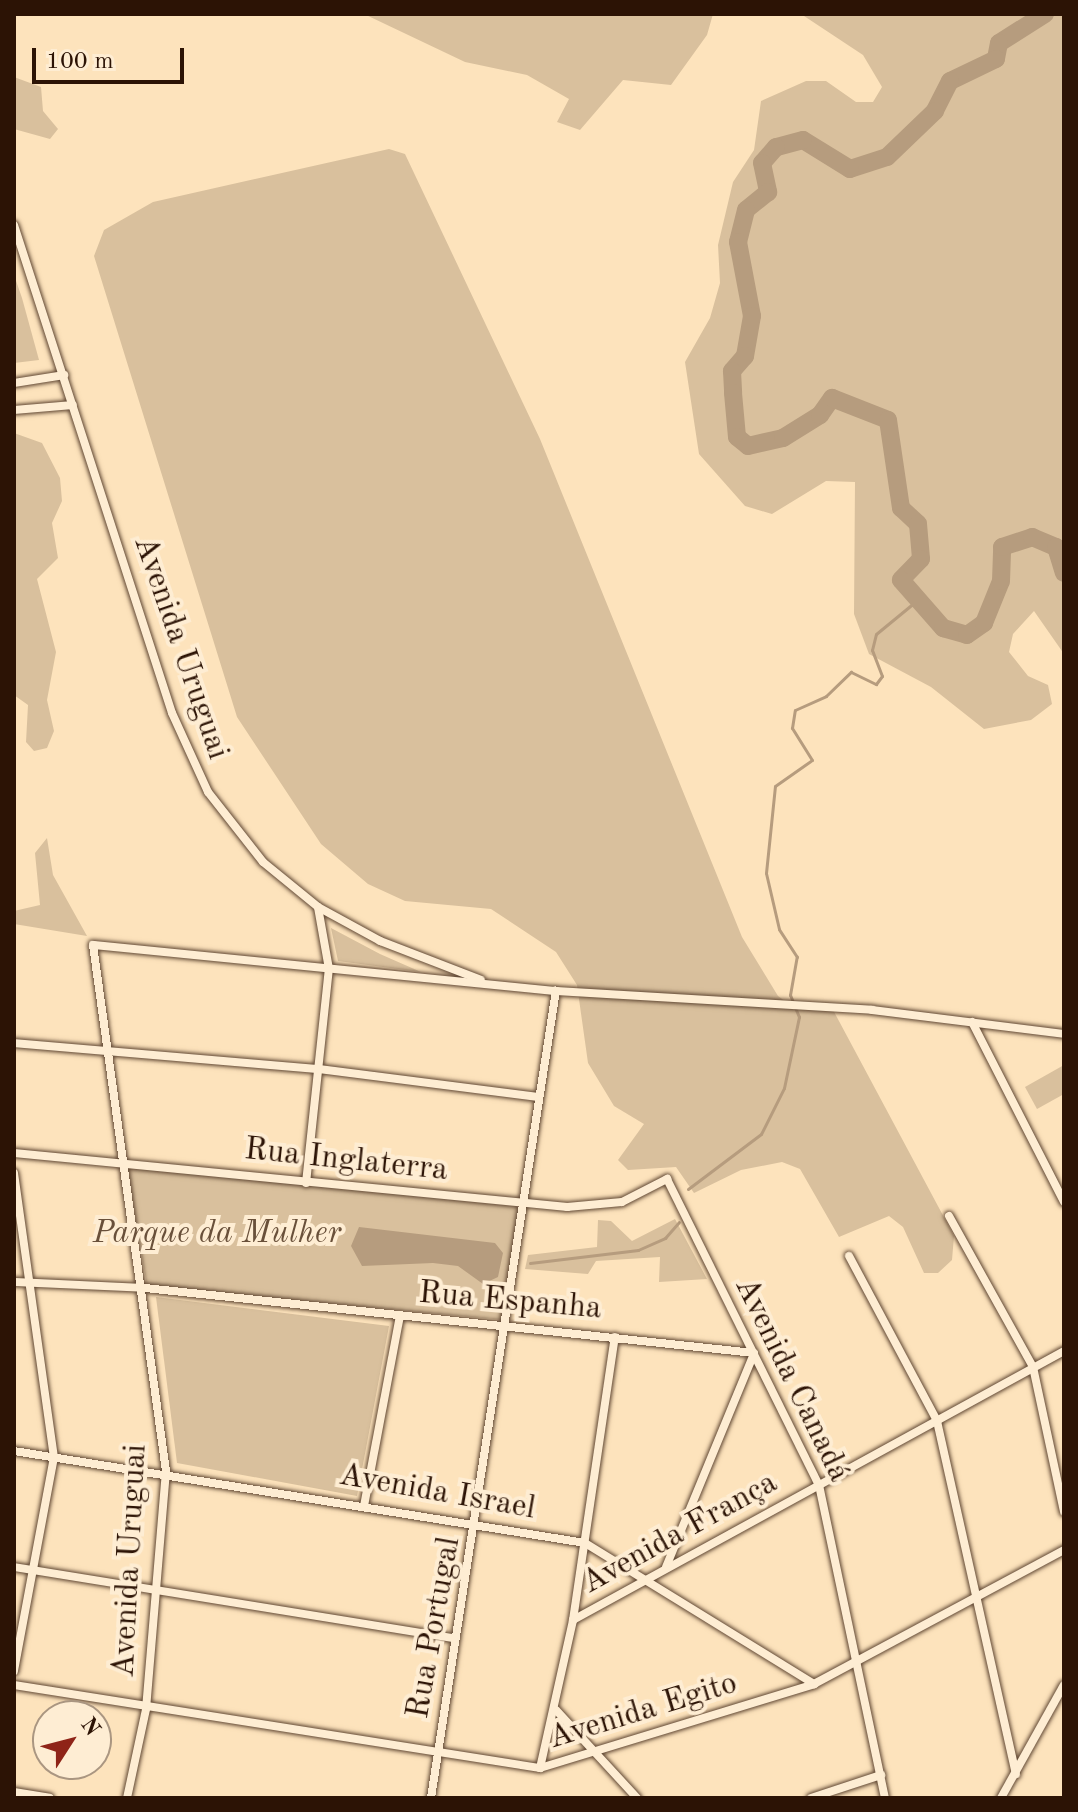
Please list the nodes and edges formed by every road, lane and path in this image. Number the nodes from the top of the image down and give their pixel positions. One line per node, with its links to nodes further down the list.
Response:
1 (14, 225): 2 (street, Avenida Uruguai)
2 (64, 375): 3 (street); 4 (street, Avenida Uruguai)
3 (14, 383)
4 (73, 405): 5 (street); 6 (street, Avenida Uruguai)
5 (14, 410)
6 (318, 907): 7 (street); 8 (street, Avenida Uruguai)
7 (329, 969): 8 (street); 13 (street, Avenida Uruguai); 14 (street)
8 (497, 986): 9 (street)
9 (556, 991): 10 (street); 15 (street, Rua Portugal)
10 (972, 1022): 11 (street); 22 (street)
11 (1064, 1034)
12 (14, 1043): 13 (street)
13 (108, 1052): 14 (street); 17 (street, Avenida Uruguai)
14 (319, 1069): 15 (street); 20 (street)
15 (538, 1097): 23 (street, Rua Portugal)
16 (14, 1153): 17 (street, Rua Inglaterra)
17 (122, 1161): 20 (street, Rua Inglaterra); 28 (street, Avenida Uruguai)
18 (14, 1173): 21 (street)
19 (667, 1179): 23 (street, Rua Inglaterra); 33 (street, Avenida Canadá)
20 (306, 1183): 23 (street, Rua Inglaterra)
21 (15, 1198): 27 (street)
22 (1064, 1202)
23 (526, 1203): 30 (street, Rua Portugal)
24 (949, 1216): 34 (street)
25 (849, 1256): 35 (street)
26 (14, 1282): 27 (street, Rua Espanha)
27 (31, 1283): 28 (street, Rua Espanha); 37 (street)
28 (145, 1288): 29 (street, Rua Espanha); 38 (street, Avenida Uruguai)
29 (400, 1316): 30 (street, Rua Espanha); 40 (street)
30 (509, 1323): 31 (street, Rua Espanha); 42 (street, Rua Portugal)
31 (615, 1337): 33 (street, Rua Espanha); 43 (street)
32 (1064, 1351): 34 (street, Avenida França)
33 (754, 1353): 39 (street, Avenida Canadá); 46 (street)
34 (1033, 1367): 35 (street, Avenida França); 41 (street)
35 (937, 1421): 39 (street, Avenida França); 50 (street)
36 (14, 1451): 37 (street, Avenida Israel)
37 (54, 1457): 38 (street, Avenida Israel); 47 (street)
38 (166, 1471): 40 (street, Avenida Israel); 49 (street, Avenida Uruguai)
39 (819, 1485): 46 (street, Avenida França); 53 (street, Avenida Canadá)
40 (364, 1506): 42 (street, Avenida Israel)
41 (1064, 1512)
42 (478, 1524): 43 (street, Avenida Israel); 52 (street, Rua Portugal)
43 (585, 1543): 48 (street, Avenida Israel); 51 (street)
44 (1064, 1550): 50 (street, Avenida Egito)
45 (14, 1567): 47 (street)
46 (666, 1567): 48 (street, Avenida França)
47 (35, 1571): 49 (street); 54 (street)
48 (649, 1580): 51 (street, Avenida França); 55 (street, Avenida Israel)
49 (154, 1587): 52 (street); 58 (street, Avenida Uruguai)
50 (975, 1602): 53 (street, Avenida Egito); 63 (street)
51 (573, 1620): 59 (street)
52 (452, 1638): 60 (street, Rua Portugal)
53 (860, 1665): 55 (street, Avenida Egito); 64 (street, Avenida Canadá)
54 (14, 1671)
55 (814, 1684): 61 (street, Avenida Egito)
56 (14, 1685): 58 (street, Avenida Egito)
57 (1064, 1685): 63 (street)
58 (146, 1709): 60 (street, Avenida Egito); 67 (street, Avenida Uruguai)
59 (556, 1710): 61 (street); 62 (street)
60 (439, 1754): 62 (street, Avenida Egito); 68 (street, Rua Portugal)
61 (597, 1755): 62 (street, Avenida Egito); 69 (street)
62 (540, 1768)
63 (1016, 1774): 72 (street)
64 (881, 1775): 70 (street); 71 (street, Avenida Canadá)
65 (14, 1792): 66 (street)
66 (50, 1798)
67 (127, 1798)
68 (431, 1798)
69 (637, 1798)
70 (811, 1798)
71 (885, 1798)
72 (1001, 1798)

